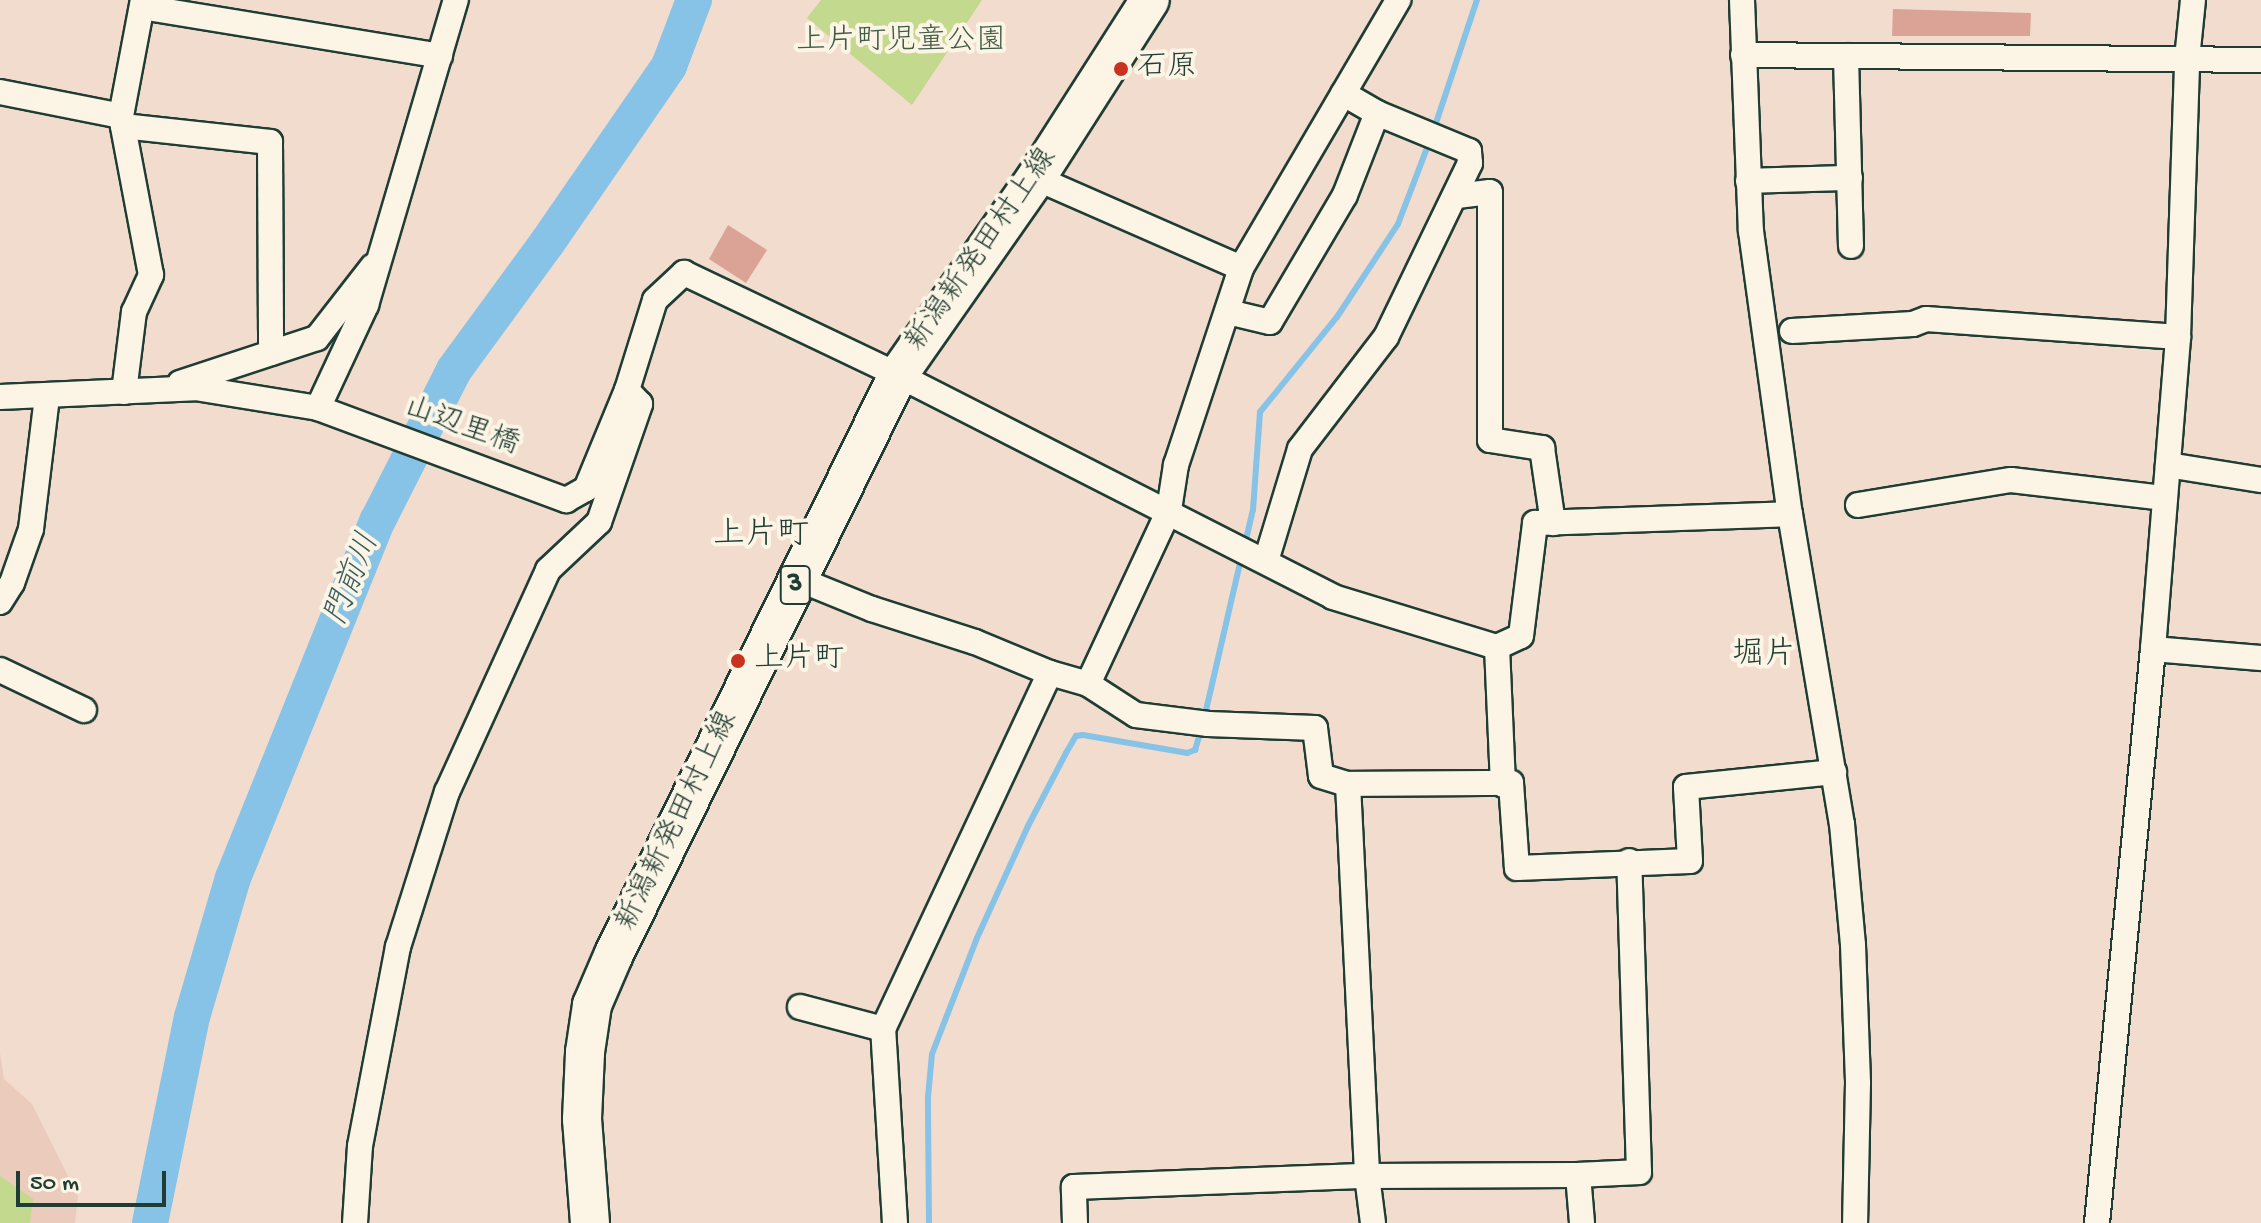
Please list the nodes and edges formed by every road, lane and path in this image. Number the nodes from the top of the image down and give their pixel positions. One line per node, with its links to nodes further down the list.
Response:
1 (456, 0): 8 (street)
2 (1150, 0): 16 (main road, 新潟新発田村上線 / 3)
3 (1398, 0): 13 (street)
4 (1742, 0): 7 (street)
5 (2193, 0): 10 (street)
6 (143, 4): 8 (street); 15 (street)
7 (1743, 55): 9 (street); 18 (street)
8 (440, 56): 21 (street)
9 (1846, 56): 10 (street); 17 (street)
10 (2187, 59): 11 (street); 25 (street)
11 (2261, 60)
12 (0, 92): 15 (street)
13 (1343, 93): 14 (street); 22 (street)
14 (1377, 113): 19 (street); 23 (street)
15 (122, 121): 26 (street); 30 (street)
16 (1036, 178): 22 (street); 27 (main road, 新潟新発田村上線 / 3)
17 (1850, 178): 18 (street); 20 (street)
18 (1748, 181): 39 (street)
19 (1457, 196): 40 (street); 41 (street)
20 (1851, 246)
21 (381, 255): 26 (street); 33 (street)
22 (1241, 268): 23 (street)
23 (1228, 312): 38 (street)
24 (1792, 331): 25 (street)
25 (2178, 337): 34 (street)
26 (271, 353): 28 (street)
27 (898, 375): 29 (street); 38 (street); 42 (main road, 新潟新発田村上線 / 3)
28 (159, 390): 30 (street); 33 (street, 山辺里橋)
29 (627, 390): 33 (street, 山辺里橋); 59 (street)
30 (124, 392): 32 (street)
31 (0, 397): 32 (street)
32 (47, 397): 43 (street)
33 (326, 411)
34 (2168, 465): 35 (street); 36 (street)
35 (2261, 480)
36 (2165, 498): 37 (street); 45 (street)
37 (1858, 505)
38 (1169, 510): 41 (street); 49 (street)
39 (1790, 514): 40 (street); 51 (street)
40 (1553, 523): 44 (street)
41 (1266, 561): 44 (street)
42 (798, 579): 48 (street); 60 (main road, 新潟新発田村上線 / 3)
43 (0, 602)
44 (1497, 647): 53 (street)
45 (2153, 649): 46 (street); 66 (street)
46 (2261, 658)
47 (0, 670): 50 (street)
48 (1050, 673): 49 (street); 56 (street)
49 (1088, 684): 52 (street)
50 (84, 710)
51 (1834, 772): 54 (street); 65 (street)
52 (1348, 784): 53 (street); 58 (street)
53 (1503, 785): 54 (street)
54 (1629, 861): 57 (street)
55 (800, 1007): 56 (street)
56 (883, 1029): 61 (street)
57 (1578, 1175): 58 (street); 64 (street)
58 (1367, 1176): 62 (street); 63 (street)
59 (355, 1223)
60 (590, 1223)
61 (895, 1223)
62 (1075, 1223)
63 (1373, 1223)
64 (1582, 1223)
65 (1855, 1223)
66 (2097, 1223)

